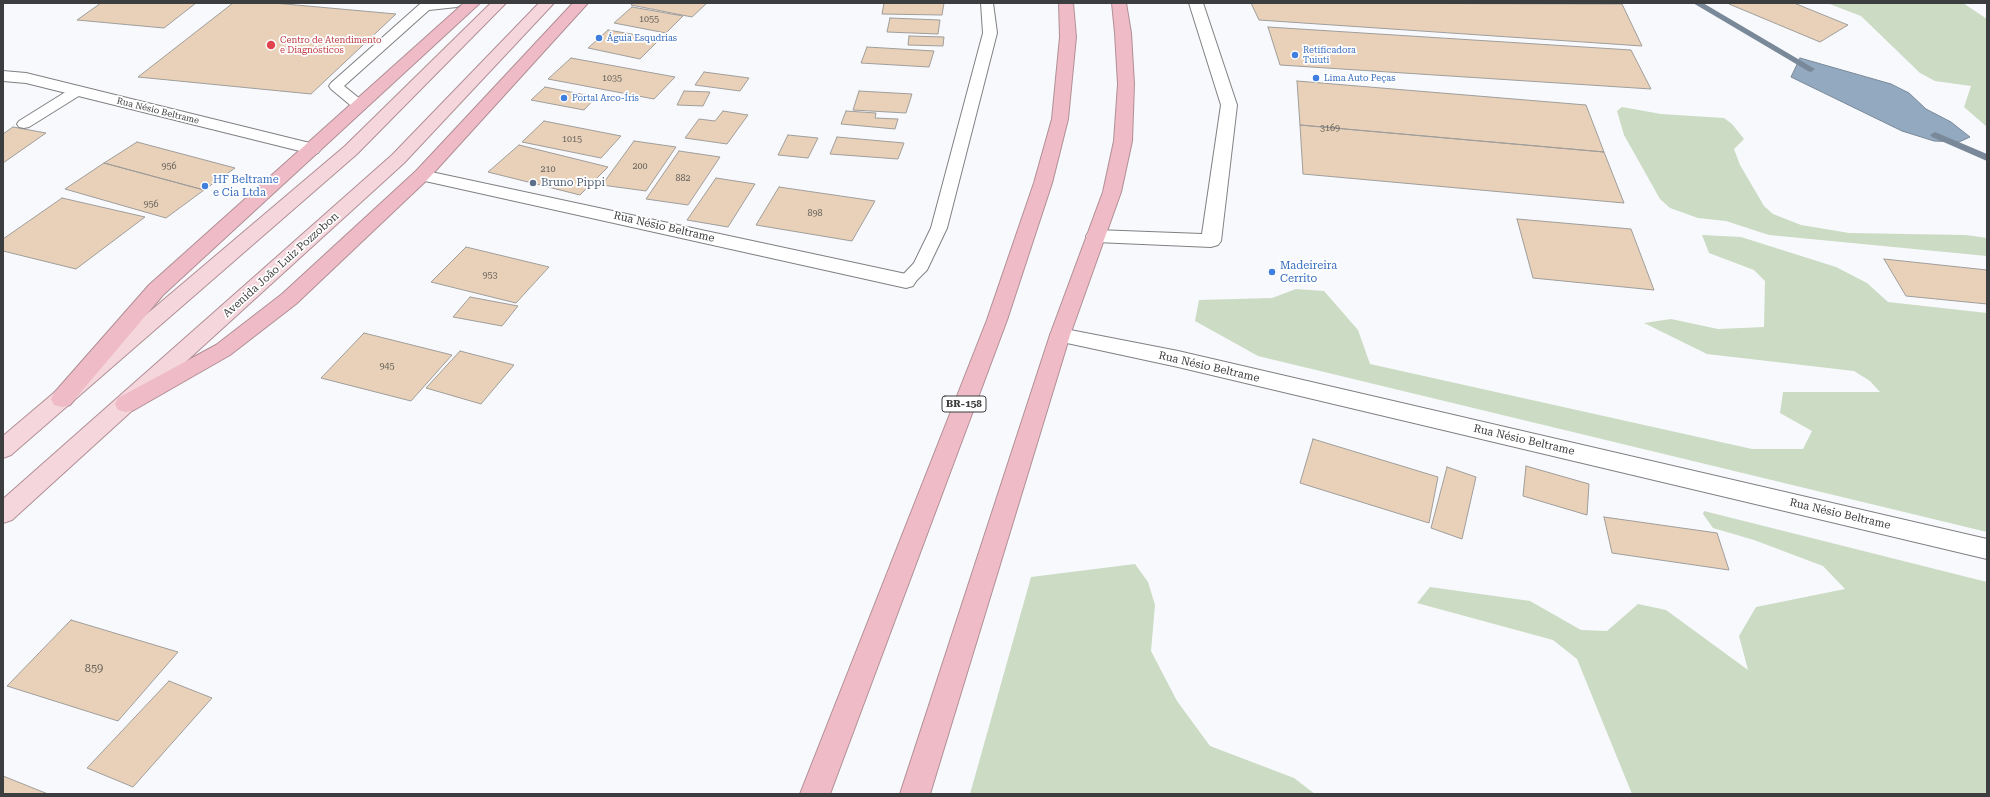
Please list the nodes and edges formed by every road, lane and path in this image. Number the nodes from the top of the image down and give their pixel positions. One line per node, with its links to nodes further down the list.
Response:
1 (457, 3): 12 (lane)
2 (473, 3): 12 (highway)
3 (499, 3): 19 (main road)
4 (547, 3): 20 (main road, Avenida João Luiz Pozzobon)
5 (581, 3): 15 (highway)
6 (987, 3): 17 (lane)
7 (1066, 3): 24 (highway, BR-158)
8 (1119, 3): 16 (highway)
9 (1196, 3): 16 (street)
10 (3, 76): 11 (street, Rua Nésio Beltrame)
11 (77, 91): 13 (lane); 14 (street, Rua Nésio Beltrame)
12 (360, 106): 14 (highway)
13 (24, 124)
14 (312, 149): 19 (highway)
15 (422, 174): 17 (street, Rua Nésio Beltrame); 20 (highway)
16 (1096, 236): 18 (highway)
17 (906, 281)
18 (1060, 335): 23 (street, Rua Nésio Beltrame); 25 (highway)
19 (62, 399): 21 (main road)
20 (126, 404): 22 (main road, Avenida João Luiz Pozzobon)
21 (3, 448)
22 (3, 513)
23 (1987, 549)
24 (815, 794)
25 (915, 794)

